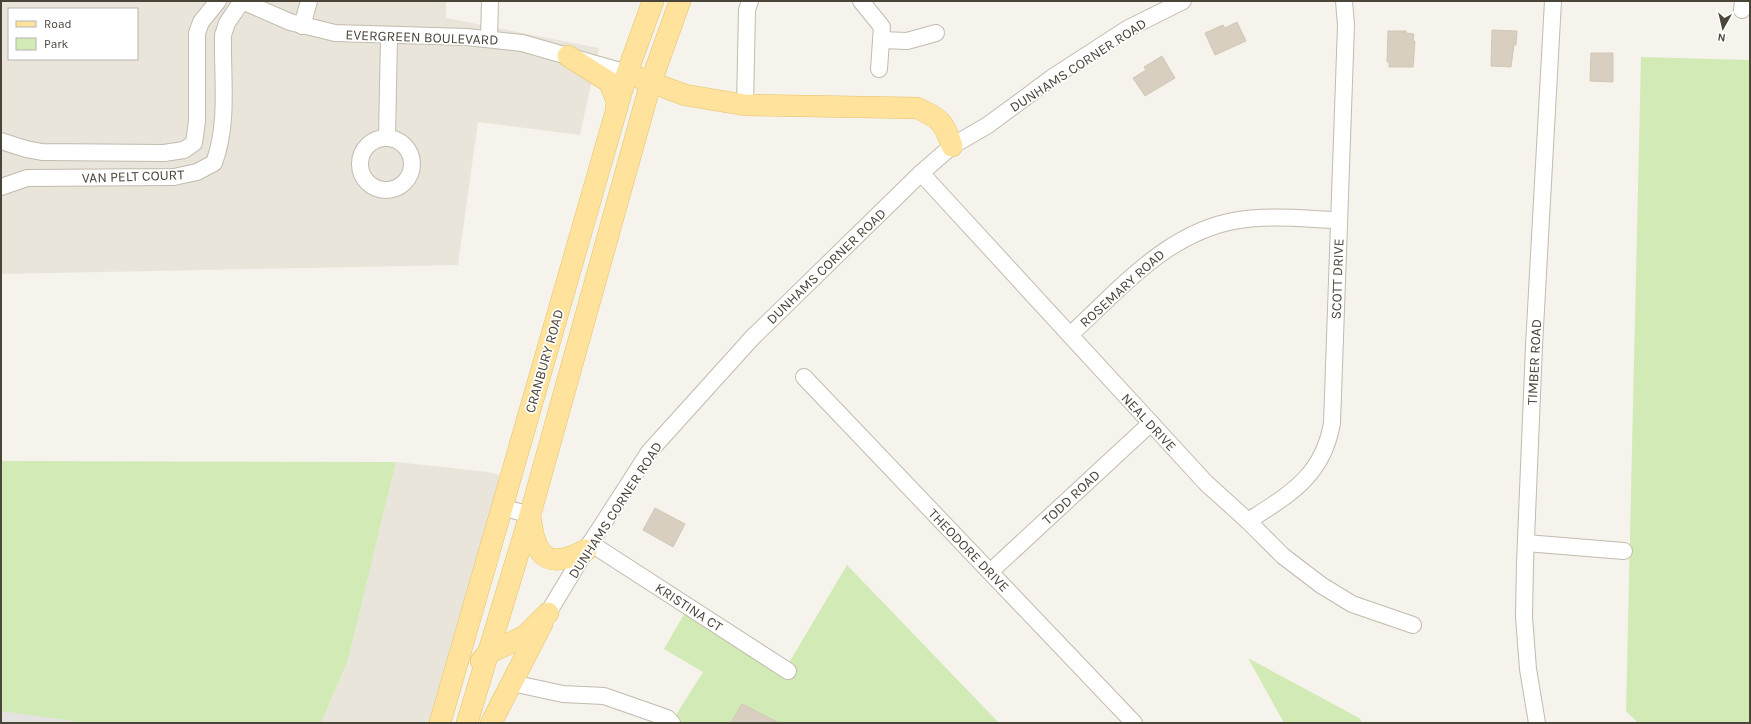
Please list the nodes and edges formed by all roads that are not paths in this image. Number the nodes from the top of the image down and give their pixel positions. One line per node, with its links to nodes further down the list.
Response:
1 (218, 1): 26 (street, VAN PELT COURT)
2 (242, 1): 12 (street, EVERGREEN BOULEVARD); 27 (street)
3 (309, 1): 12 (street)
4 (490, 1): 15 (street)
5 (653, 1): 19 (main road, CRANBURY ROAD)
6 (680, 1): 20 (main road, CRANBURY ROAD)
7 (750, 1): 21 (street)
8 (861, 1): 16 (street)
9 (1183, 1): 25 (street, DUNHAMS CORNER ROAD)
10 (1344, 1): 30 (street, SCOTT DRIVE)
11 (1553, 1): 37 (street, TIMBER ROAD)
12 (302, 26): 14 (street, EVERGREEN BOULEVARD)
13 (936, 33): 16 (street)
14 (389, 36): 15 (street, EVERGREEN BOULEVARD); 23 (street)
15 (489, 39): 17 (street, EVERGREEN BOULEVARD)
16 (881, 40): 18 (street)
17 (568, 56): 19 (street, EVERGREEN BOULEVARD); 22 (main road)
18 (879, 69)
19 (627, 73): 20 (main road); 22 (main road, CRANBURY ROAD)
20 (651, 82): 21 (main road); 35 (main road, CRANBURY ROAD)
21 (745, 105): 25 (main road)
22 (616, 114): 34 (main road, CRANBURY ROAD)
23 (387, 138)
24 (1, 140): 26 (street, VAN PELT COURT)
25 (952, 146): 28 (street, DUNHAMS CORNER ROAD)
26 (188, 148): 27 (street)
27 (206, 168): 29 (street, VAN PELT COURT)
28 (921, 173): 31 (street, NEAL DRIVE); 38 (street, DUNHAMS CORNER ROAD)
29 (1, 187)
30 (1339, 220): 31 (street, ROSEMARY ROAD); 36 (street, SCOTT DRIVE)
31 (1070, 335): 33 (street, NEAL DRIVE)
32 (804, 377): 40 (street, THEODORE DRIVE)
33 (1151, 423): 36 (street, NEAL DRIVE); 40 (street, TODD ROAD)
34 (502, 508): 35 (street); 46 (main road, CRANBURY ROAD)
35 (530, 515): 38 (main road); 43 (main road, CRANBURY ROAD)
36 (1248, 521): 42 (street, NEAL DRIVE)
37 (1526, 543): 39 (street); 51 (street, TIMBER ROAD)
38 (588, 546): 41 (street, DUNHAMS CORNER ROAD); 44 (street, KRISTINA CT)
39 (1624, 551)
40 (990, 572): 50 (street, THEODORE DRIVE)
41 (548, 614): 43 (main road); 45 (main road)
42 (1413, 624)
43 (487, 654): 46 (main road); 47 (main road, CRANBURY ROAD)
44 (788, 671)
45 (512, 683): 48 (main road); 49 (street)
46 (441, 718)
47 (467, 723)
48 (491, 723)
49 (672, 723)
50 (1134, 723)
51 (1537, 723)

